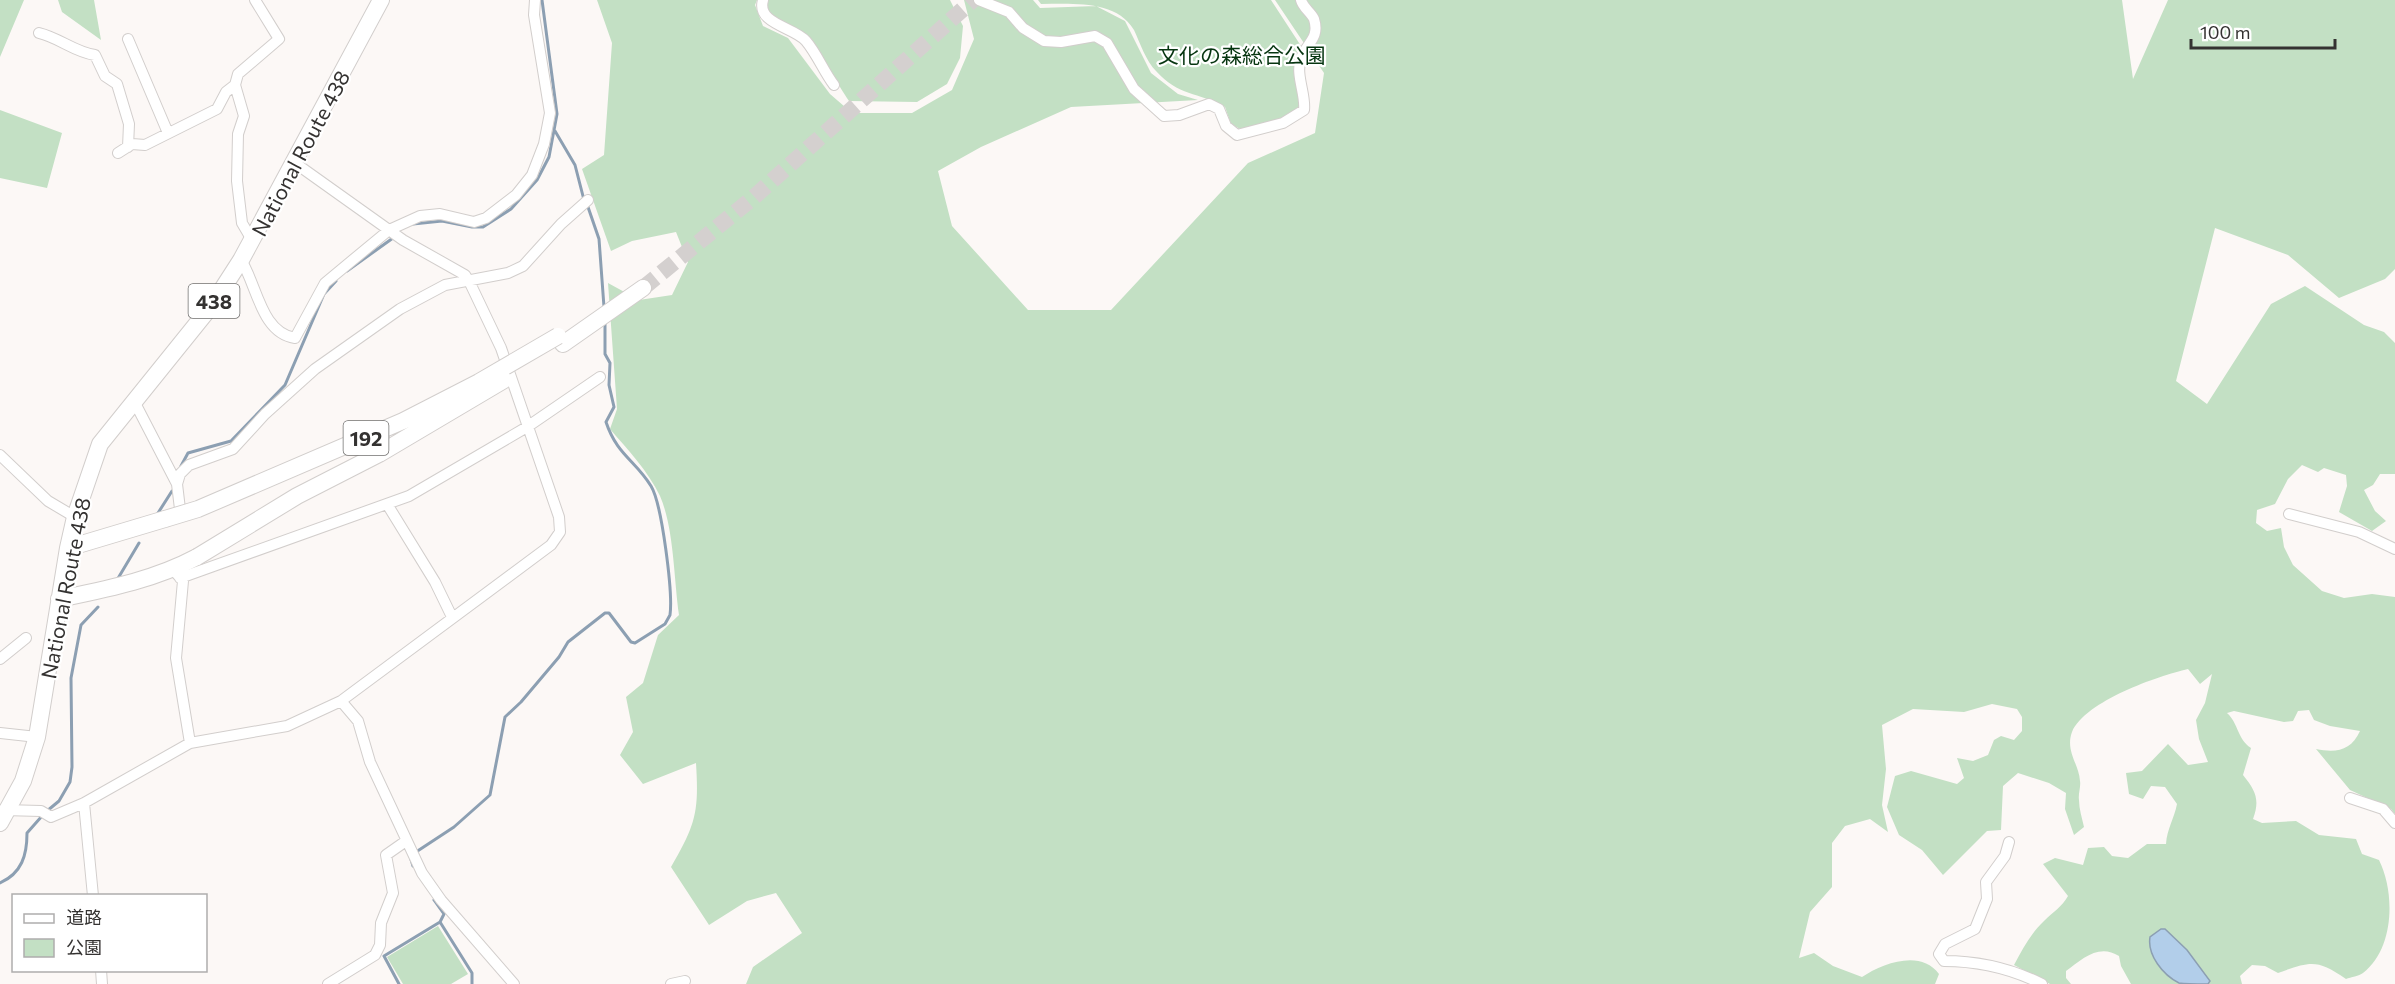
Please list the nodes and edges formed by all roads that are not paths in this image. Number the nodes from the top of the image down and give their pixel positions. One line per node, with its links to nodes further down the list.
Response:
1 (255, 0): 9 (street)
2 (381, 0): 14 (highway, National Route 438 / 438)
3 (535, 0): 16 (street)
4 (763, 0): 10 (street)
5 (979, 0): 6 (street)
6 (1301, 0)
7 (39, 33): 12 (street)
8 (128, 39): 11 (street)
9 (235, 85): 11 (street); 17 (street)
10 (834, 86)
11 (168, 133): 12 (street)
12 (128, 147): 13 (street)
13 (118, 153)
14 (295, 164): 16 (street); 17 (highway, National Route 438 / 438)
15 (588, 200): 19 (street)
16 (389, 230): 18 (street); 19 (street)
17 (252, 240): 18 (highway, National Route 438 / 438)
18 (241, 260): 23 (highway, National Route 438 / 438)
19 (468, 279): 24 (street); 26 (street)
20 (640, 285): 21 (highway, 192)
21 (561, 340): 31 (highway, 192, bridge); 33 (highway, 192, bridge)
22 (600, 377): 24 (street)
23 (134, 401): 26 (street); 30 (highway, National Route 438 / 438)
24 (527, 428): 27 (street); 35 (street)
25 (0, 455): 30 (street)
26 (177, 484): 28 (street)
27 (387, 504): 33 (street); 35 (street)
28 (179, 505)
29 (2289, 514): 32 (street)
30 (75, 517): 31 (highway, National Route 438 / 438)
31 (68, 548): 34 (highway, National Route 438 / 438)
32 (2395, 549)
33 (176, 574): 34 (highway, 192); 41 (street)
34 (59, 599): 40 (highway, National Route 438 / 438)
35 (452, 617): 38 (street)
36 (26, 638): 37 (street)
37 (0, 659)
38 (341, 701): 41 (street); 46 (street)
39 (0, 733): 40 (street)
40 (37, 737): 44 (highway, National Route 438 / 438)
41 (190, 743): 43 (street)
42 (2350, 798): 45 (street)
43 (84, 803): 44 (street); 48 (street)
44 (3, 814)
45 (2395, 823)
46 (406, 841): 50 (street); 51 (street)
47 (2008, 842): 53 (street)
48 (93, 894)
49 (685, 981): 52 (street)
50 (328, 984)
51 (514, 984)
52 (671, 984)
53 (2042, 984)

